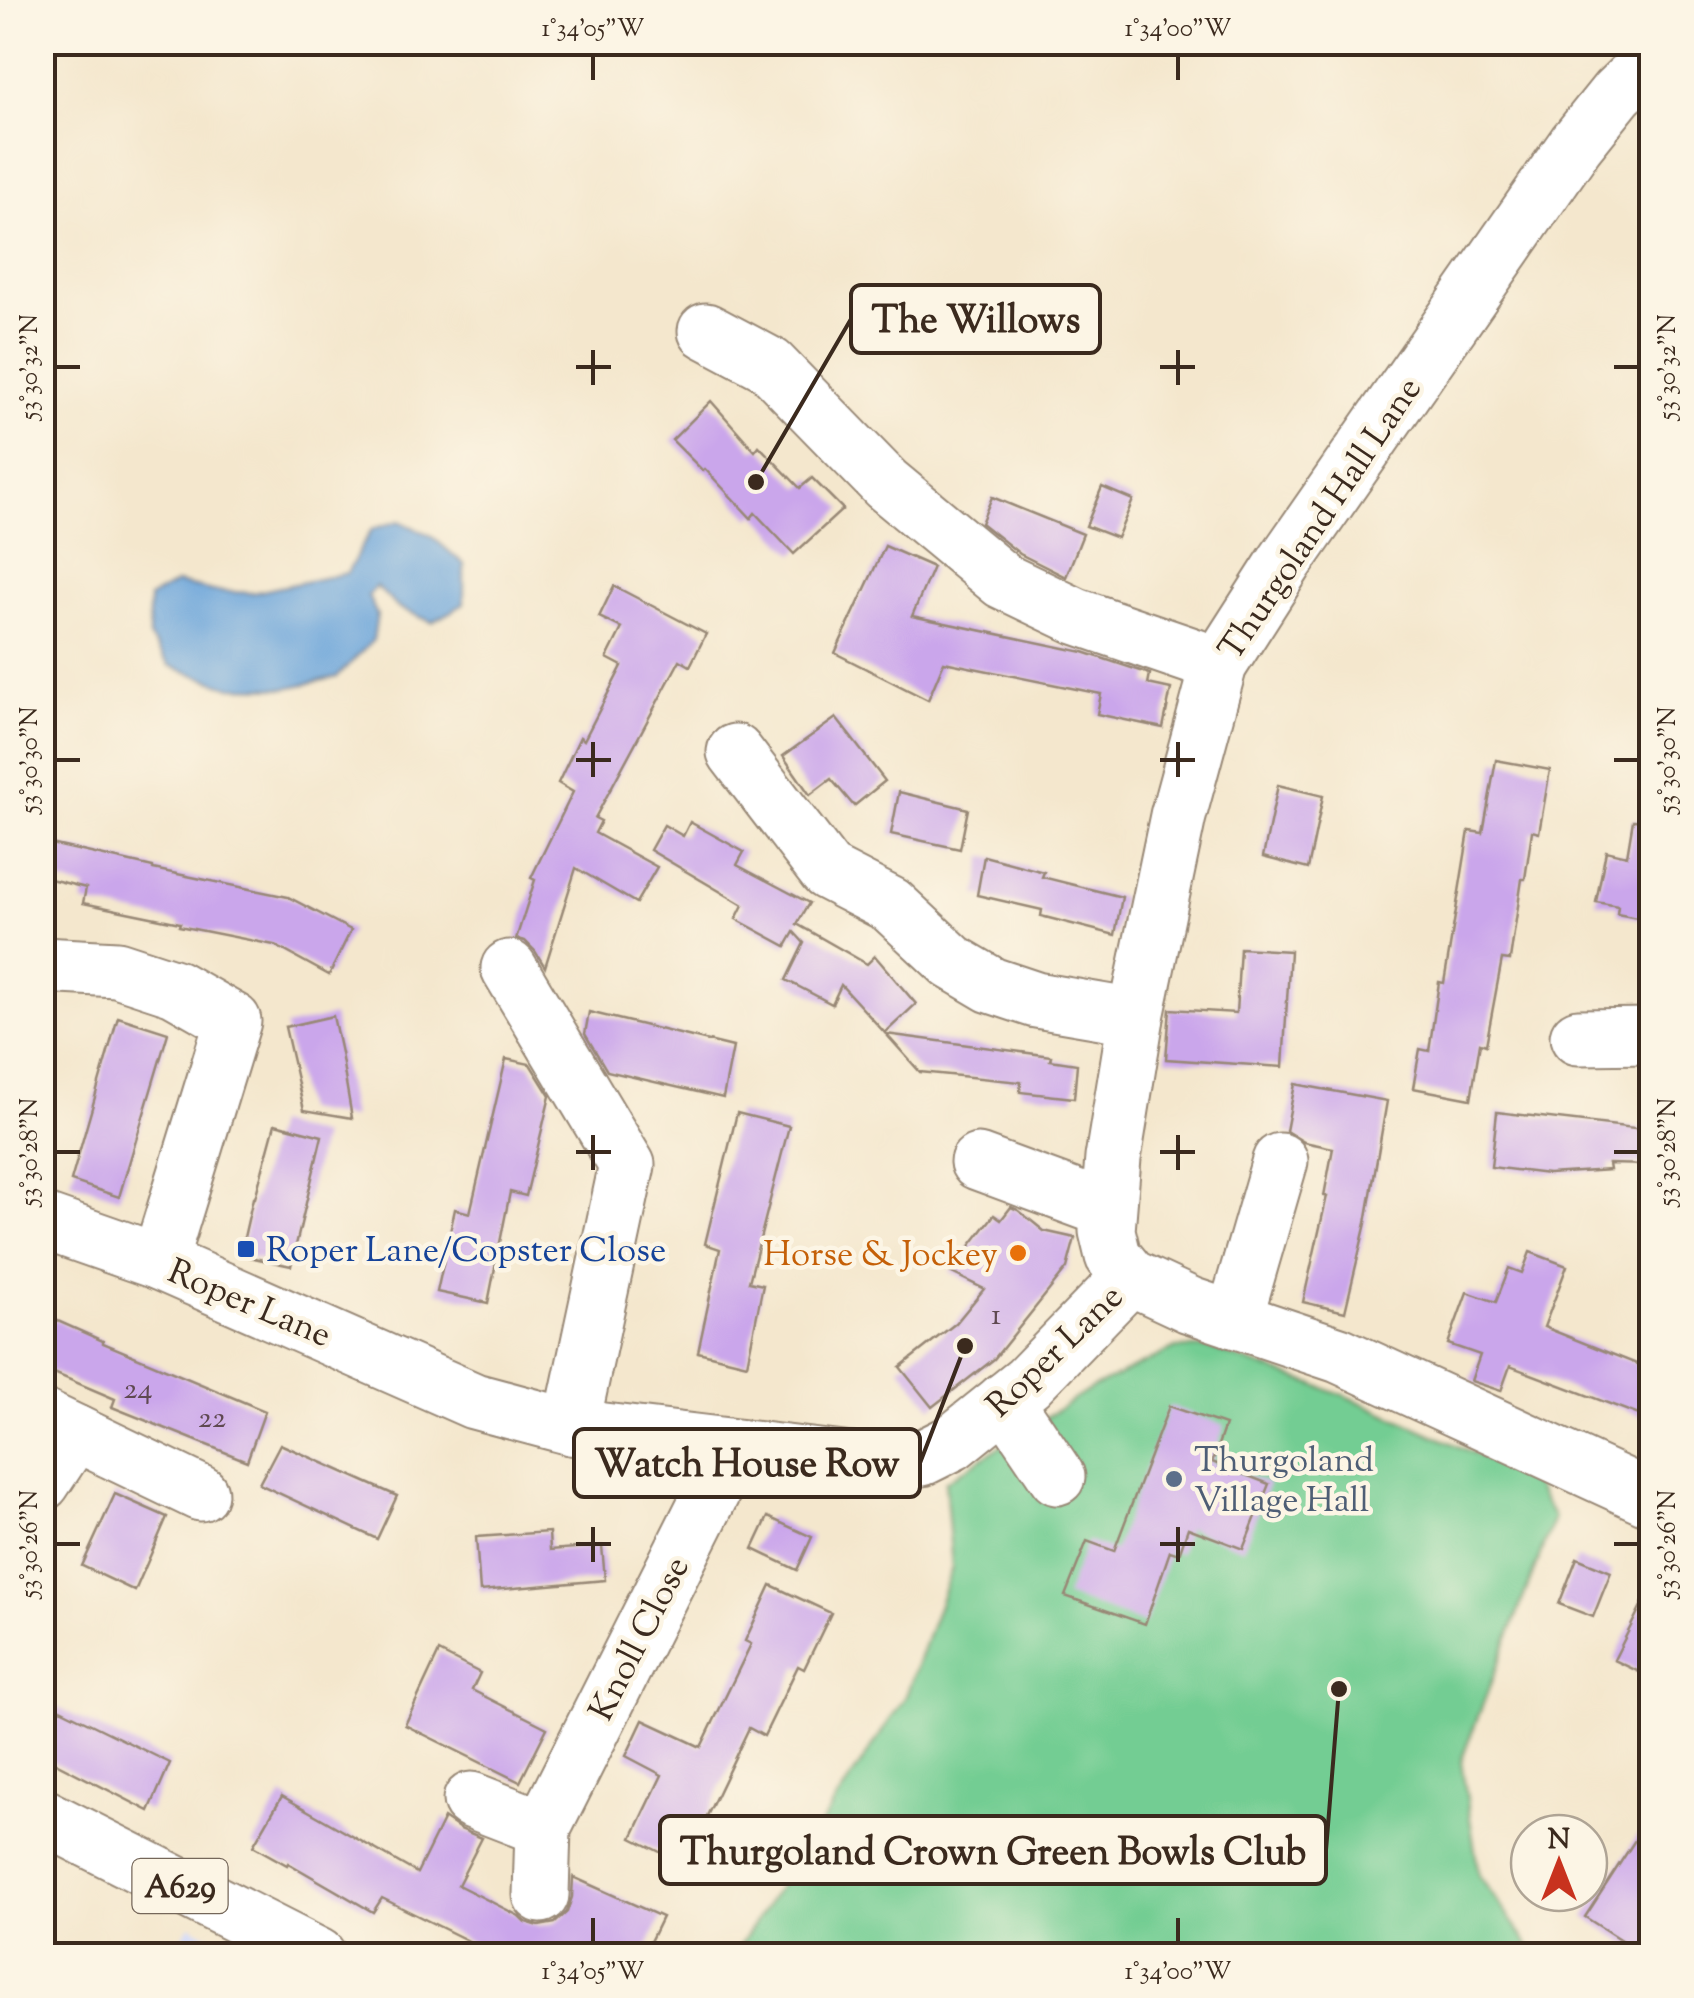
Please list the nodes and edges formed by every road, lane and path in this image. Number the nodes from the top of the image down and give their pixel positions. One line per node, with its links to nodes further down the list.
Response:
1 (1652, 59): 3 (main road, Thurgoland Hall Lane)
2 (706, 331): 3 (main road)
3 (1218, 665): 7 (main road, Thurgoland Hall Lane)
4 (735, 752): 7 (main road)
5 (42, 965): 14 (main road)
6 (509, 968): 19 (main road)
7 (1136, 1017): 12 (main road, Thurgoland Hall Lane)
8 (1652, 1036): 9 (main road)
9 (1578, 1037)
10 (1280, 1161): 16 (main road)
11 (978, 1162): 12 (main road)
12 (1108, 1210): 15 (main road, Thurgoland Hall Lane)
13 (42, 1222): 14 (main road, Roper Lane)
14 (159, 1262): 19 (main road, Roper Lane)
15 (1130, 1277): 16 (main road, Roper Lane); 17 (main road, Roper Lane)
16 (1234, 1320): 24 (main road, Roper Lane)
17 (1005, 1400): 20 (main road, Roper Lane); 21 (main road)
18 (59, 1425): 22 (main road); 23 (main road)
19 (571, 1426): 20 (main road, Roper Lane)
20 (734, 1448): 27 (main road, Knoll Close)
21 (1057, 1477)
22 (42, 1484)
23 (200, 1493)
24 (1652, 1498)
25 (472, 1800): 27 (main road)
26 (42, 1816): 29 (main road, A629)
27 (543, 1828): 28 (main road, Knoll Close)
28 (541, 1895)
29 (318, 1956)

